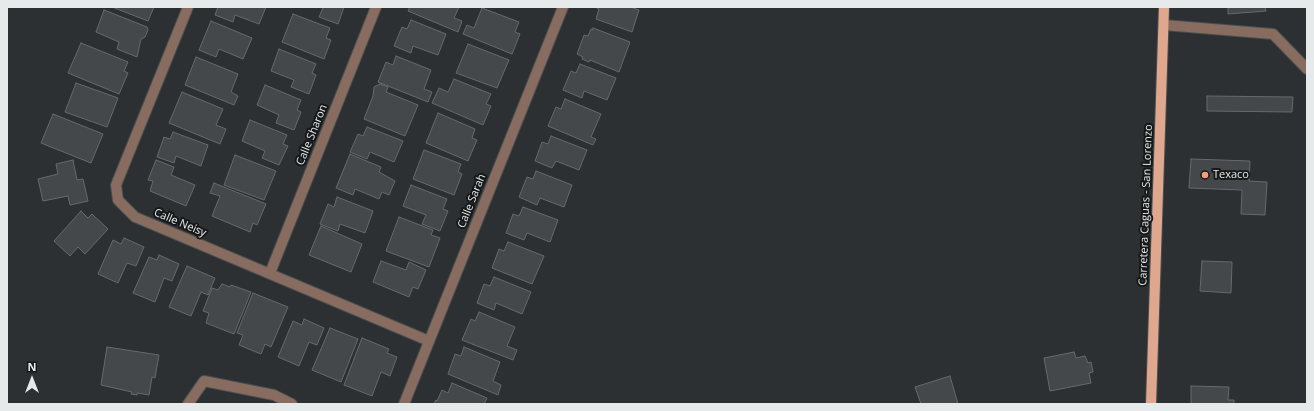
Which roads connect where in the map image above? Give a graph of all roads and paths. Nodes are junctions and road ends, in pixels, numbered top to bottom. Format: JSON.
{"nodes":[{"id":1,"x":188,"y":7,"type":"edge"},
{"id":2,"x":376,"y":7,"type":"edge"},
{"id":3,"x":1164,"y":7,"type":"edge"},
{"id":4,"x":560,"y":8,"type":"edge"},
{"id":5,"x":1164,"y":25,"type":"junction"},
{"id":6,"x":1307,"y":69,"type":"edge"},
{"id":7,"x":270,"y":273,"type":"junction"},
{"id":8,"x":429,"y":342,"type":"junction"},
{"id":9,"x":188,"y":404,"type":"edge"},
{"id":10,"x":292,"y":404,"type":"edge"},
{"id":11,"x":404,"y":404,"type":"edge"},
{"id":12,"x":1151,"y":404,"type":"edge"}],
"edges":[{"from":1,"to":7,"type":"street","name":"Calle Neisy"},
{"from":2,"to":7,"type":"street","name":"Calle Sharon"},
{"from":3,"to":5,"type":"main road","name":"Carretera Caguas - San Lorenzo"},
{"from":4,"to":8,"type":"street","name":"Calle Sarah"},
{"from":5,"to":6,"type":"street"},
{"from":5,"to":12,"type":"main road","name":"Carretera Caguas - San Lorenzo"},
{"from":7,"to":8,"type":"street","name":"Calle Neisy"},
{"from":8,"to":11,"type":"street","name":"Calle Sarah"},
{"from":9,"to":10,"type":"street"}]}
